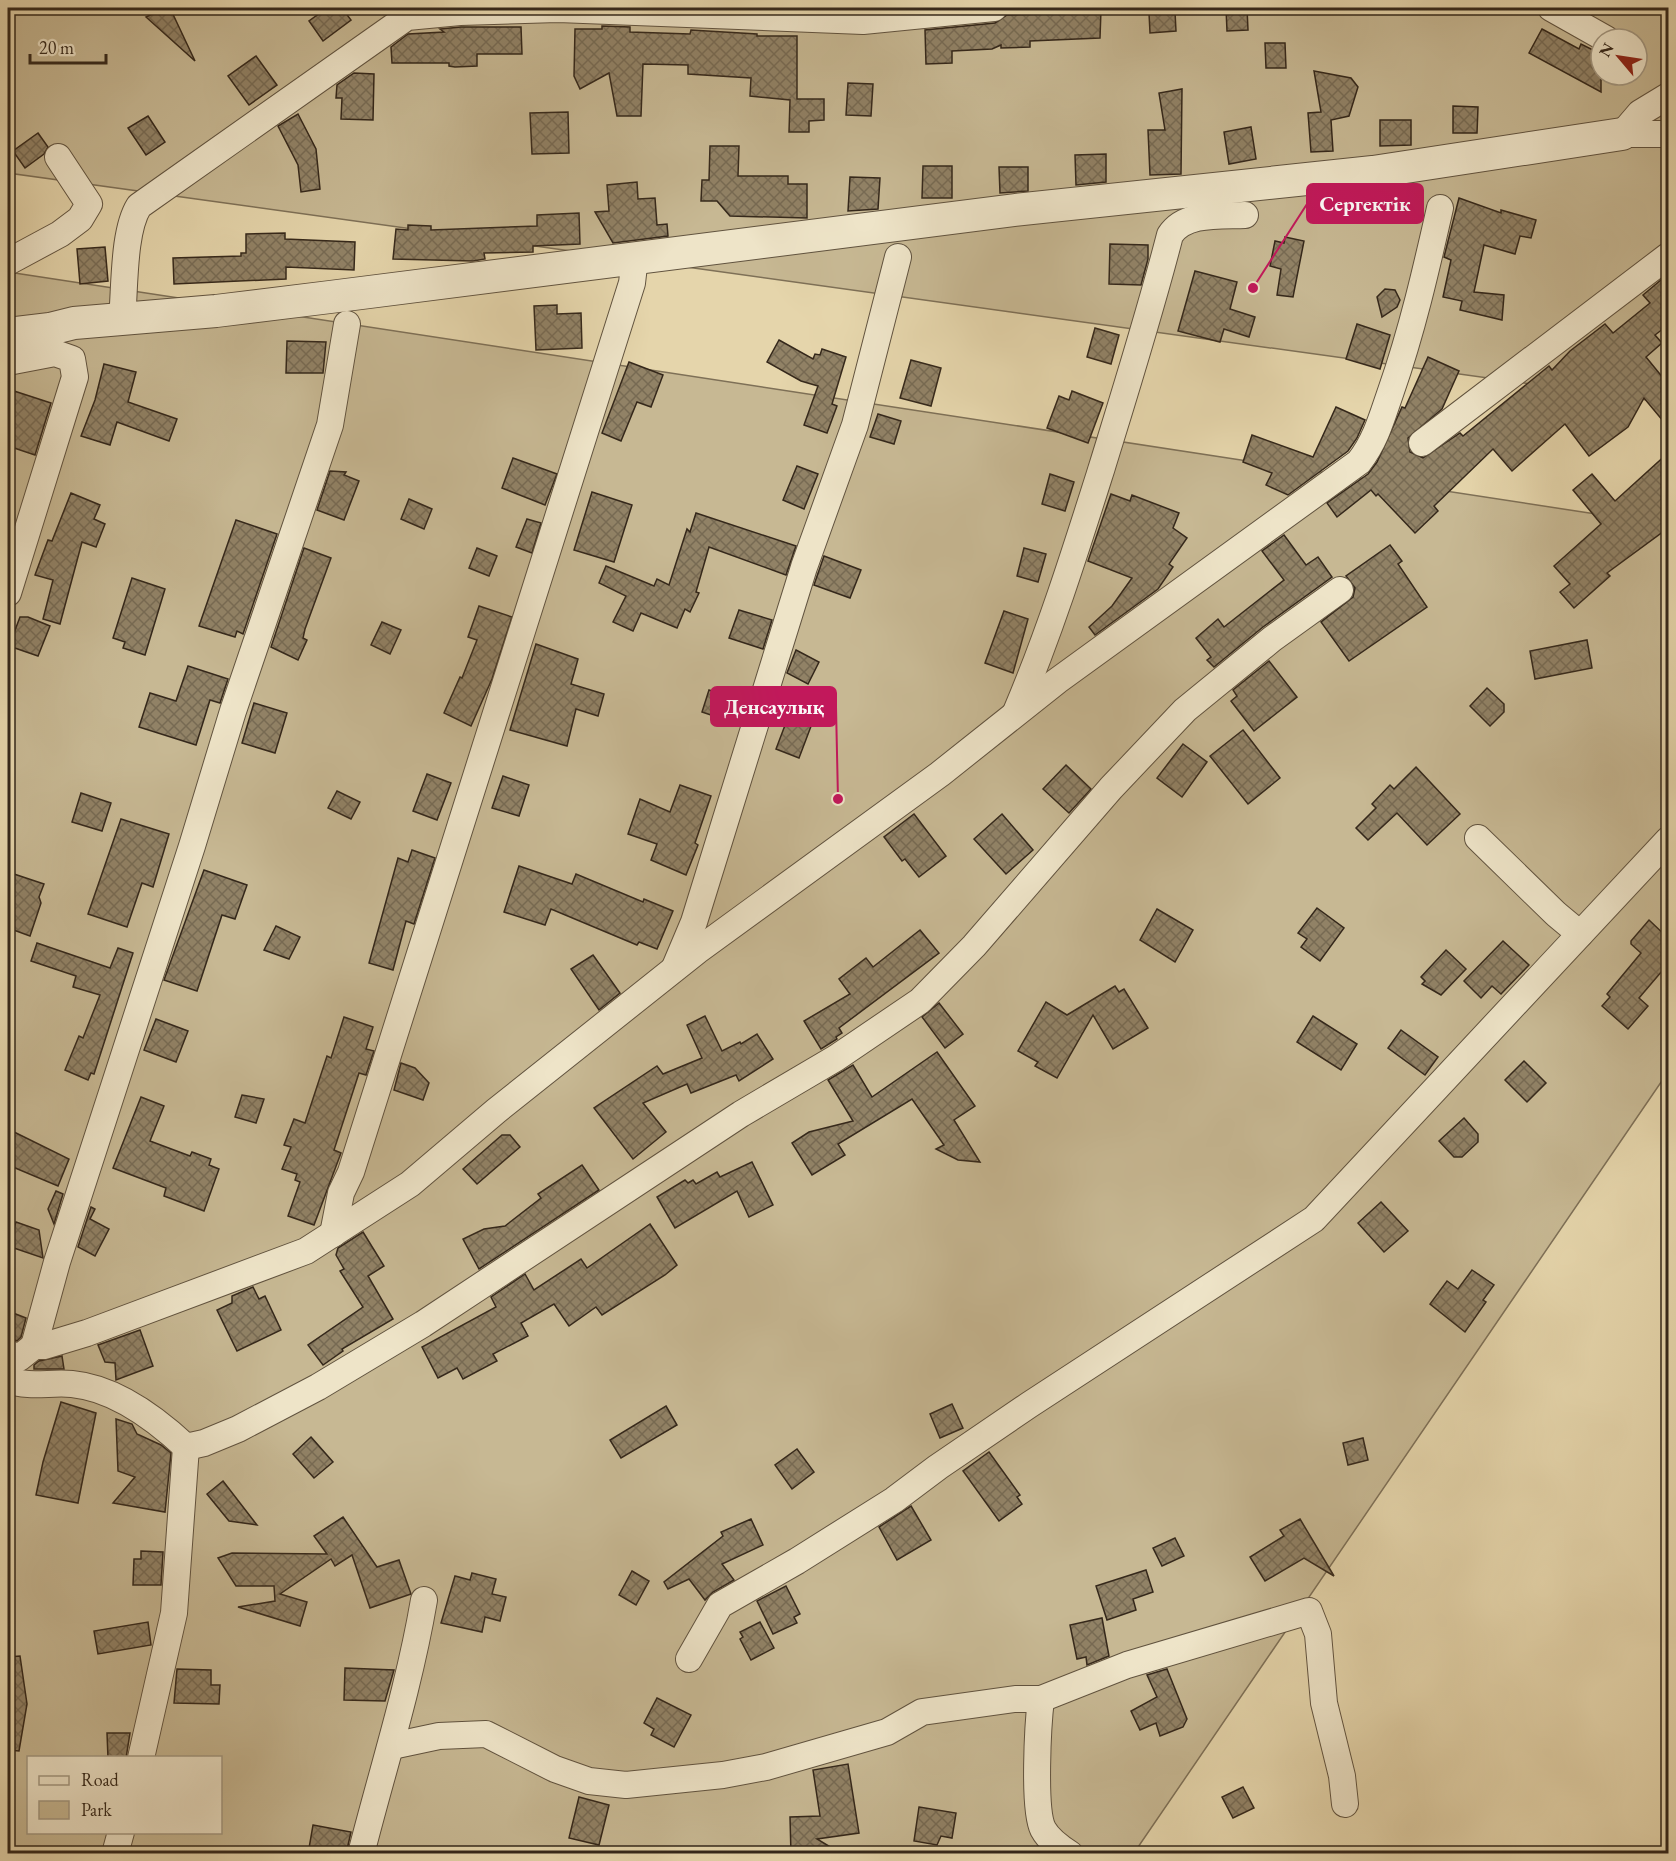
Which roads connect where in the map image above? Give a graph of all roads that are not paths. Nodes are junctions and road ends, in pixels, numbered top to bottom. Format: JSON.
{"nodes":[{"id":1,"x":994,"y":8,"type":"edge"},
{"id":2,"x":1551,"y":8,"type":"edge"},
{"id":3,"x":439,"y":12,"type":"edge"},
{"id":4,"x":920,"y":12,"type":"edge"},
{"id":5,"x":1589,"y":29,"type":"edge"},
{"id":6,"x":1668,"y":96,"type":"edge"},
{"id":7,"x":1622,"y":134,"type":"junction"},
{"id":8,"x":1668,"y":134,"type":"edge"},
{"id":9,"x":58,"y":157,"type":"dead end"},
{"id":10,"x":1440,"y":208,"type":"dead end"},
{"id":11,"x":1245,"y":215,"type":"dead end"},
{"id":12,"x":1668,"y":256,"type":"edge"},
{"id":13,"x":635,"y":257,"type":"junction"},
{"id":14,"x":898,"y":257,"type":"dead end"},
{"id":15,"x":8,"y":262,"type":"edge"},
{"id":16,"x":122,"y":320,"type":"junction"},
{"id":17,"x":347,"y":324,"type":"dead end"},
{"id":18,"x":8,"y":334,"type":"edge"},
{"id":19,"x":8,"y":362,"type":"edge"},
{"id":20,"x":1422,"y":443,"type":"dead end"},
{"id":21,"x":1340,"y":590,"type":"dead end"},
{"id":22,"x":8,"y":593,"type":"edge"},
{"id":23,"x":1014,"y":718,"type":"junction"},
{"id":24,"x":1478,"y":838,"type":"dead end"},
{"id":25,"x":1668,"y":840,"type":"edge"},
{"id":26,"x":1580,"y":934,"type":"junction"},
{"id":27,"x":674,"y":970,"type":"junction"},
{"id":28,"x":333,"y":1234,"type":"junction"},
{"id":29,"x":15,"y":1363,"type":"edge"},
{"id":30,"x":186,"y":1447,"type":"junction"},
{"id":31,"x":424,"y":1600,"type":"dead end"},
{"id":32,"x":688,"y":1659,"type":"dead end"},
{"id":33,"x":1041,"y":1699,"type":"junction"},
{"id":34,"x":392,"y":1746,"type":"junction"},
{"id":35,"x":141,"y":1756,"type":"edge"},
{"id":36,"x":1345,"y":1804,"type":"dead end"},
{"id":37,"x":121,"y":1834,"type":"edge"},
{"id":38,"x":115,"y":1854,"type":"edge"},
{"id":39,"x":361,"y":1854,"type":"edge"},
{"id":40,"x":1070,"y":1854,"type":"edge"}],
"edges":[{"from":1,"to":4,"type":"street"},
{"from":2,"to":5,"type":"street"},
{"from":3,"to":4,"type":"street"},
{"from":3,"to":16,"type":"street"},
{"from":6,"to":7,"type":"street"},
{"from":7,"to":8,"type":"street"},
{"from":7,"to":13,"type":"street"},
{"from":9,"to":15,"type":"street"},
{"from":10,"to":23,"type":"street"},
{"from":11,"to":23,"type":"street"},
{"from":12,"to":20,"type":"street"},
{"from":13,"to":16,"type":"street"},
{"from":13,"to":28,"type":"street"},
{"from":14,"to":27,"type":"street"},
{"from":16,"to":18,"type":"street"},
{"from":17,"to":29,"type":"street"},
{"from":19,"to":22,"type":"street"},
{"from":21,"to":30,"type":"street"},
{"from":23,"to":27,"type":"street"},
{"from":24,"to":26,"type":"street"},
{"from":25,"to":26,"type":"street"},
{"from":26,"to":32,"type":"street"},
{"from":27,"to":28,"type":"street"},
{"from":28,"to":29,"type":"street"},
{"from":29,"to":30,"type":"street"},
{"from":30,"to":35,"type":"street"},
{"from":31,"to":34,"type":"street"},
{"from":33,"to":34,"type":"street"},
{"from":33,"to":36,"type":"street"},
{"from":33,"to":40,"type":"street"},
{"from":34,"to":39,"type":"street"},
{"from":37,"to":38,"type":"street"}]}
